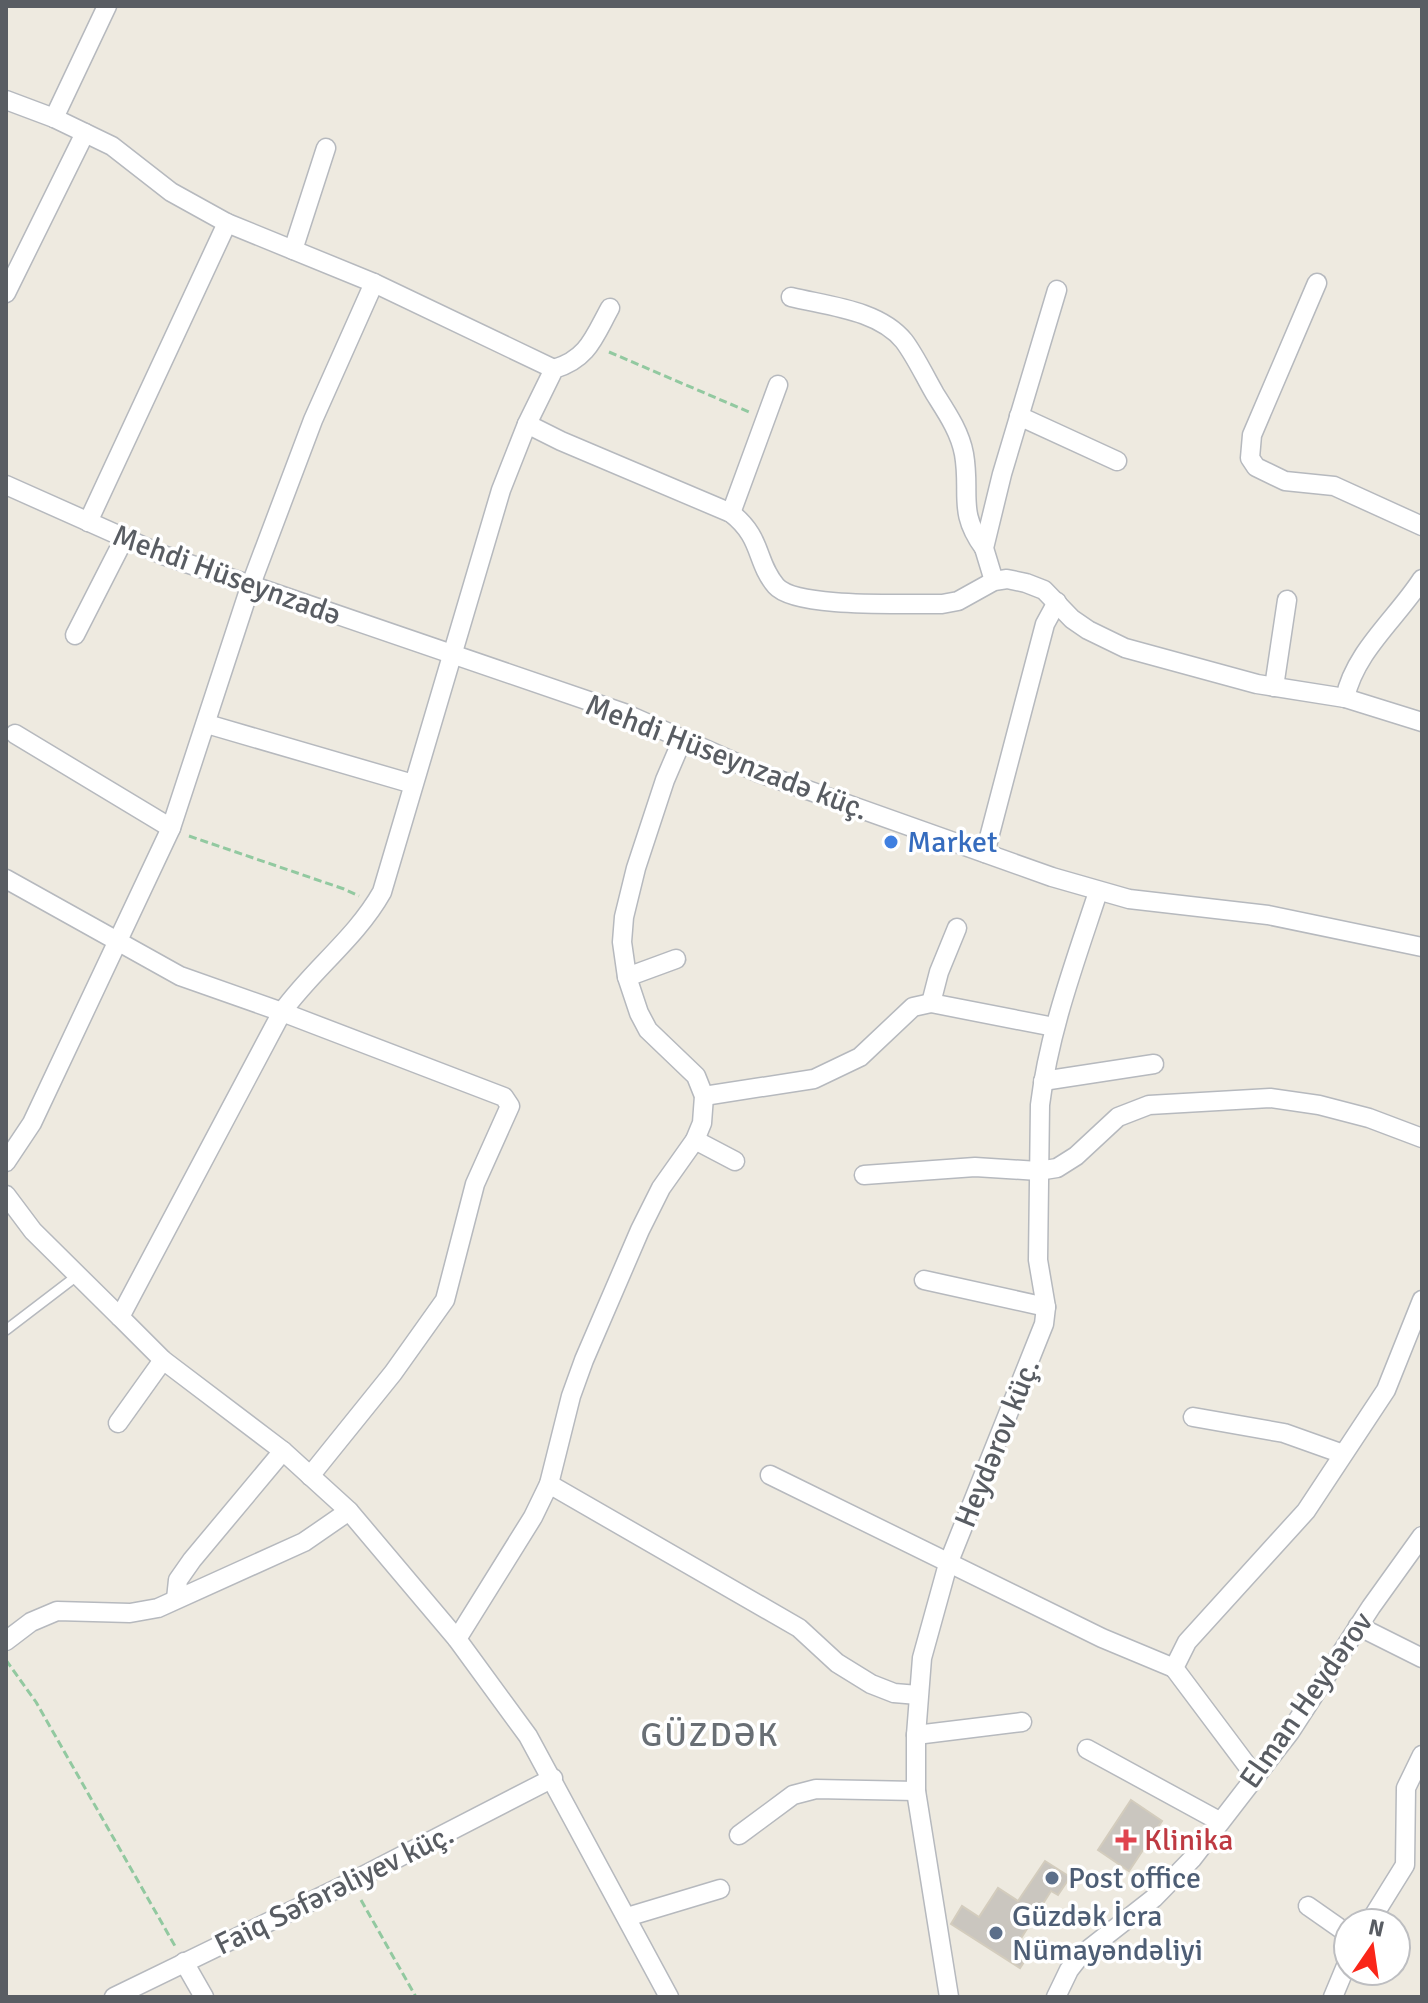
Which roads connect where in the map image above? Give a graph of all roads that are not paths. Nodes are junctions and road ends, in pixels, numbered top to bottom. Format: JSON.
{"nodes":[{"id":1,"x":107,"y":6,"type":"edge"},
{"id":2,"x":6,"y":100,"type":"edge"},
{"id":3,"x":54,"y":118,"type":"junction"},
{"id":4,"x":85,"y":133,"type":"junction"},
{"id":5,"x":326,"y":148,"type":"dead end"},
{"id":6,"x":227,"y":223,"type":"junction"},
{"id":7,"x":293,"y":250,"type":"junction"},
{"id":8,"x":374,"y":283,"type":"junction"},
{"id":9,"x":1317,"y":283,"type":"dead end"},
{"id":10,"x":1057,"y":290,"type":"dead end"},
{"id":11,"x":6,"y":293,"type":"edge"},
{"id":12,"x":791,"y":297,"type":"dead end"},
{"id":13,"x":610,"y":308,"type":"dead end"},
{"id":14,"x":554,"y":369,"type":"junction"},
{"id":15,"x":778,"y":385,"type":"dead end"},
{"id":16,"x":1019,"y":416,"type":"junction"},
{"id":17,"x":527,"y":424,"type":"junction"},
{"id":18,"x":1117,"y":461,"type":"dead end"},
{"id":19,"x":6,"y":485,"type":"edge"},
{"id":20,"x":731,"y":513,"type":"junction"},
{"id":21,"x":88,"y":522,"type":"junction"},
{"id":22,"x":1422,"y":526,"type":"edge"},
{"id":23,"x":124,"y":539,"type":"junction"},
{"id":24,"x":984,"y":548,"type":"junction"},
{"id":25,"x":1422,"y":579,"type":"edge"},
{"id":26,"x":994,"y":581,"type":"junction"},
{"id":27,"x":250,"y":587,"type":"junction"},
{"id":28,"x":1287,"y":600,"type":"dead end"},
{"id":29,"x":1057,"y":602,"type":"junction"},
{"id":30,"x":1414,"y":607,"type":"edge"},
{"id":31,"x":75,"y":635,"type":"dead end"},
{"id":32,"x":452,"y":656,"type":"junction"},
{"id":33,"x":1274,"y":687,"type":"junction"},
{"id":34,"x":1345,"y":698,"type":"junction"},
{"id":35,"x":1422,"y":722,"type":"edge"},
{"id":36,"x":207,"y":724,"type":"junction"},
{"id":37,"x":15,"y":734,"type":"dead end"},
{"id":38,"x":683,"y":738,"type":"junction"},
{"id":39,"x":413,"y":784,"type":"junction"},
{"id":40,"x":171,"y":828,"type":"junction"},
{"id":41,"x":985,"y":853,"type":"junction"},
{"id":42,"x":6,"y":879,"type":"edge"},
{"id":43,"x":1098,"y":892,"type":"junction"},
{"id":44,"x":957,"y":928,"type":"dead end"},
{"id":45,"x":118,"y":943,"type":"junction"},
{"id":46,"x":1422,"y":947,"type":"edge"},
{"id":47,"x":676,"y":959,"type":"dead end"},
{"id":48,"x":627,"y":977,"type":"junction"},
{"id":49,"x":931,"y":1003,"type":"junction"},
{"id":50,"x":282,"y":1012,"type":"junction"},
{"id":51,"x":1054,"y":1027,"type":"junction"},
{"id":52,"x":1154,"y":1064,"type":"dead end"},
{"id":53,"x":1043,"y":1081,"type":"junction"},
{"id":54,"x":704,"y":1096,"type":"junction"},
{"id":55,"x":1422,"y":1138,"type":"edge"},
{"id":56,"x":695,"y":1140,"type":"junction"},
{"id":57,"x":735,"y":1161,"type":"dead end"},
{"id":58,"x":6,"y":1162,"type":"edge"},
{"id":59,"x":1038,"y":1171,"type":"junction"},
{"id":60,"x":864,"y":1175,"type":"dead end"},
{"id":61,"x":6,"y":1195,"type":"edge"},
{"id":62,"x":78,"y":1275,"type":"junction"},
{"id":63,"x":924,"y":1280,"type":"dead end"},
{"id":64,"x":1422,"y":1300,"type":"edge"},
{"id":65,"x":1046,"y":1307,"type":"junction"},
{"id":66,"x":120,"y":1317,"type":"junction"},
{"id":67,"x":6,"y":1330,"type":"edge"},
{"id":68,"x":163,"y":1360,"type":"junction"},
{"id":69,"x":1193,"y":1417,"type":"dead end"},
{"id":70,"x":118,"y":1423,"type":"dead end"},
{"id":71,"x":283,"y":1451,"type":"junction"},
{"id":72,"x":1343,"y":1454,"type":"junction"},
{"id":73,"x":770,"y":1475,"type":"dead end"},
{"id":74,"x":310,"y":1476,"type":"junction"},
{"id":75,"x":549,"y":1484,"type":"junction"},
{"id":76,"x":349,"y":1511,"type":"junction"},
{"id":77,"x":1422,"y":1536,"type":"edge"},
{"id":78,"x":948,"y":1564,"type":"junction"},
{"id":79,"x":176,"y":1599,"type":"junction"},
{"id":80,"x":1358,"y":1626,"type":"junction"},
{"id":81,"x":457,"y":1639,"type":"junction"},
{"id":82,"x":6,"y":1641,"type":"edge"},
{"id":83,"x":1422,"y":1658,"type":"edge"},
{"id":84,"x":1174,"y":1668,"type":"junction"},
{"id":85,"x":918,"y":1695,"type":"junction"},
{"id":86,"x":1022,"y":1722,"type":"dead end"},
{"id":87,"x":916,"y":1735,"type":"junction"},
{"id":88,"x":1087,"y":1749,"type":"dead end"},
{"id":89,"x":1422,"y":1755,"type":"edge"},
{"id":90,"x":1255,"y":1776,"type":"junction"},
{"id":91,"x":553,"y":1778,"type":"junction"},
{"id":92,"x":916,"y":1791,"type":"junction"},
{"id":93,"x":1219,"y":1821,"type":"junction"},
{"id":94,"x":739,"y":1835,"type":"dead end"},
{"id":95,"x":720,"y":1889,"type":"dead end"},
{"id":96,"x":1308,"y":1906,"type":"dead end"},
{"id":97,"x":1379,"y":1907,"type":"edge"},
{"id":98,"x":627,"y":1917,"type":"junction"},
{"id":99,"x":1332,"y":1923,"type":"edge"},
{"id":100,"x":184,"y":1962,"type":"junction"},
{"id":101,"x":114,"y":1997,"type":"edge"},
{"id":102,"x":204,"y":1997,"type":"edge"},
{"id":103,"x":669,"y":1997,"type":"edge"},
{"id":104,"x":949,"y":1997,"type":"edge"},
{"id":105,"x":1056,"y":1997,"type":"edge"}],
"edges":[{"from":1,"to":3,"type":"street"},
{"from":2,"to":3,"type":"street"},
{"from":3,"to":4,"type":"street"},
{"from":4,"to":6,"type":"street"},
{"from":4,"to":11,"type":"street"},
{"from":5,"to":7,"type":"street"},
{"from":6,"to":7,"type":"street"},
{"from":6,"to":21,"type":"street"},
{"from":7,"to":8,"type":"street"},
{"from":8,"to":14,"type":"street"},
{"from":8,"to":27,"type":"street"},
{"from":9,"to":22,"type":"street"},
{"from":10,"to":16,"type":"street"},
{"from":12,"to":24,"type":"street"},
{"from":13,"to":14,"type":"street"},
{"from":14,"to":17,"type":"street"},
{"from":15,"to":20,"type":"street"},
{"from":16,"to":18,"type":"street"},
{"from":16,"to":24,"type":"street"},
{"from":17,"to":20,"type":"street"},
{"from":17,"to":32,"type":"street"},
{"from":19,"to":21,"type":"street","name":"Mehdi Hüseynzadə"},
{"from":20,"to":26,"type":"street"},
{"from":21,"to":23,"type":"street","name":"Mehdi Hüseynzadə"},
{"from":23,"to":27,"type":"street","name":"Mehdi Hüseynzadə"},
{"from":23,"to":31,"type":"street"},
{"from":24,"to":26,"type":"street"},
{"from":25,"to":30,"type":"street"},
{"from":26,"to":29,"type":"street"},
{"from":27,"to":32,"type":"street","name":"Mehdi Hüseynzadə"},
{"from":27,"to":36,"type":"street"},
{"from":28,"to":33,"type":"street"},
{"from":29,"to":33,"type":"street"},
{"from":29,"to":41,"type":"street"},
{"from":30,"to":34,"type":"street"},
{"from":32,"to":38,"type":"street","name":"Mehdi Hüseynzadə küç."},
{"from":32,"to":39,"type":"street"},
{"from":33,"to":34,"type":"street"},
{"from":34,"to":35,"type":"street"},
{"from":36,"to":39,"type":"street"},
{"from":36,"to":40,"type":"street"},
{"from":37,"to":40,"type":"street"},
{"from":38,"to":41,"type":"street","name":"Mehdi Hüseynzadə küç."},
{"from":38,"to":48,"type":"street"},
{"from":39,"to":50,"type":"street"},
{"from":40,"to":45,"type":"street"},
{"from":41,"to":43,"type":"street","name":"Mehdi Hüseynzadə küç."},
{"from":42,"to":45,"type":"street"},
{"from":43,"to":46,"type":"street","name":"Mehdi Hüseynzadə küç."},
{"from":43,"to":51,"type":"street","name":"Heydərov küç."},
{"from":44,"to":49,"type":"street"},
{"from":45,"to":50,"type":"street"},
{"from":45,"to":58,"type":"street"},
{"from":47,"to":48,"type":"street"},
{"from":48,"to":54,"type":"street"},
{"from":49,"to":51,"type":"street"},
{"from":49,"to":54,"type":"street"},
{"from":50,"to":66,"type":"street"},
{"from":50,"to":74,"type":"street"},
{"from":51,"to":53,"type":"street","name":"Heydərov küç."},
{"from":52,"to":53,"type":"street"},
{"from":53,"to":59,"type":"street","name":"Heydərov küç."},
{"from":54,"to":56,"type":"street"},
{"from":55,"to":59,"type":"street"},
{"from":56,"to":57,"type":"street"},
{"from":56,"to":75,"type":"street"},
{"from":59,"to":60,"type":"street"},
{"from":59,"to":65,"type":"street","name":"Heydərov küç."},
{"from":61,"to":62,"type":"street"},
{"from":62,"to":66,"type":"street"},
{"from":62,"to":67,"type":"lane"},
{"from":63,"to":65,"type":"street"},
{"from":64,"to":72,"type":"street"},
{"from":65,"to":78,"type":"street","name":"Heydərov küç."},
{"from":66,"to":68,"type":"street"},
{"from":68,"to":70,"type":"street"},
{"from":68,"to":71,"type":"street"},
{"from":69,"to":72,"type":"street"},
{"from":71,"to":74,"type":"street"},
{"from":71,"to":79,"type":"street"},
{"from":72,"to":84,"type":"street"},
{"from":73,"to":78,"type":"street"},
{"from":74,"to":76,"type":"street"},
{"from":75,"to":81,"type":"street"},
{"from":75,"to":85,"type":"street"},
{"from":76,"to":79,"type":"street"},
{"from":76,"to":81,"type":"street"},
{"from":77,"to":80,"type":"street","name":"Elman Heydərov"},
{"from":78,"to":84,"type":"street"},
{"from":78,"to":85,"type":"street","name":"Heydərov küç."},
{"from":79,"to":82,"type":"street"},
{"from":80,"to":83,"type":"street"},
{"from":80,"to":90,"type":"street","name":"Elman Heydərov"},
{"from":81,"to":91,"type":"street"},
{"from":84,"to":90,"type":"street"},
{"from":85,"to":87,"type":"street","name":"Heydərov küç."},
{"from":86,"to":87,"type":"street"},
{"from":87,"to":92,"type":"street","name":"Heydərov küç."},
{"from":88,"to":93,"type":"street"},
{"from":89,"to":97,"type":"street"},
{"from":90,"to":93,"type":"street","name":"Elman Heydərov"},
{"from":91,"to":98,"type":"street"},
{"from":91,"to":100,"type":"street","name":"Faiq Səfərəliyev küç."},
{"from":92,"to":94,"type":"street"},
{"from":92,"to":104,"type":"street","name":"Heydərov küç."},
{"from":93,"to":105,"type":"street","name":"Elman Heydərov"},
{"from":95,"to":98,"type":"street"},
{"from":96,"to":99,"type":"street"},
{"from":98,"to":103,"type":"street"},
{"from":100,"to":101,"type":"street","name":"Faiq Səfərəliyev küç."},
{"from":100,"to":102,"type":"street"}]}
